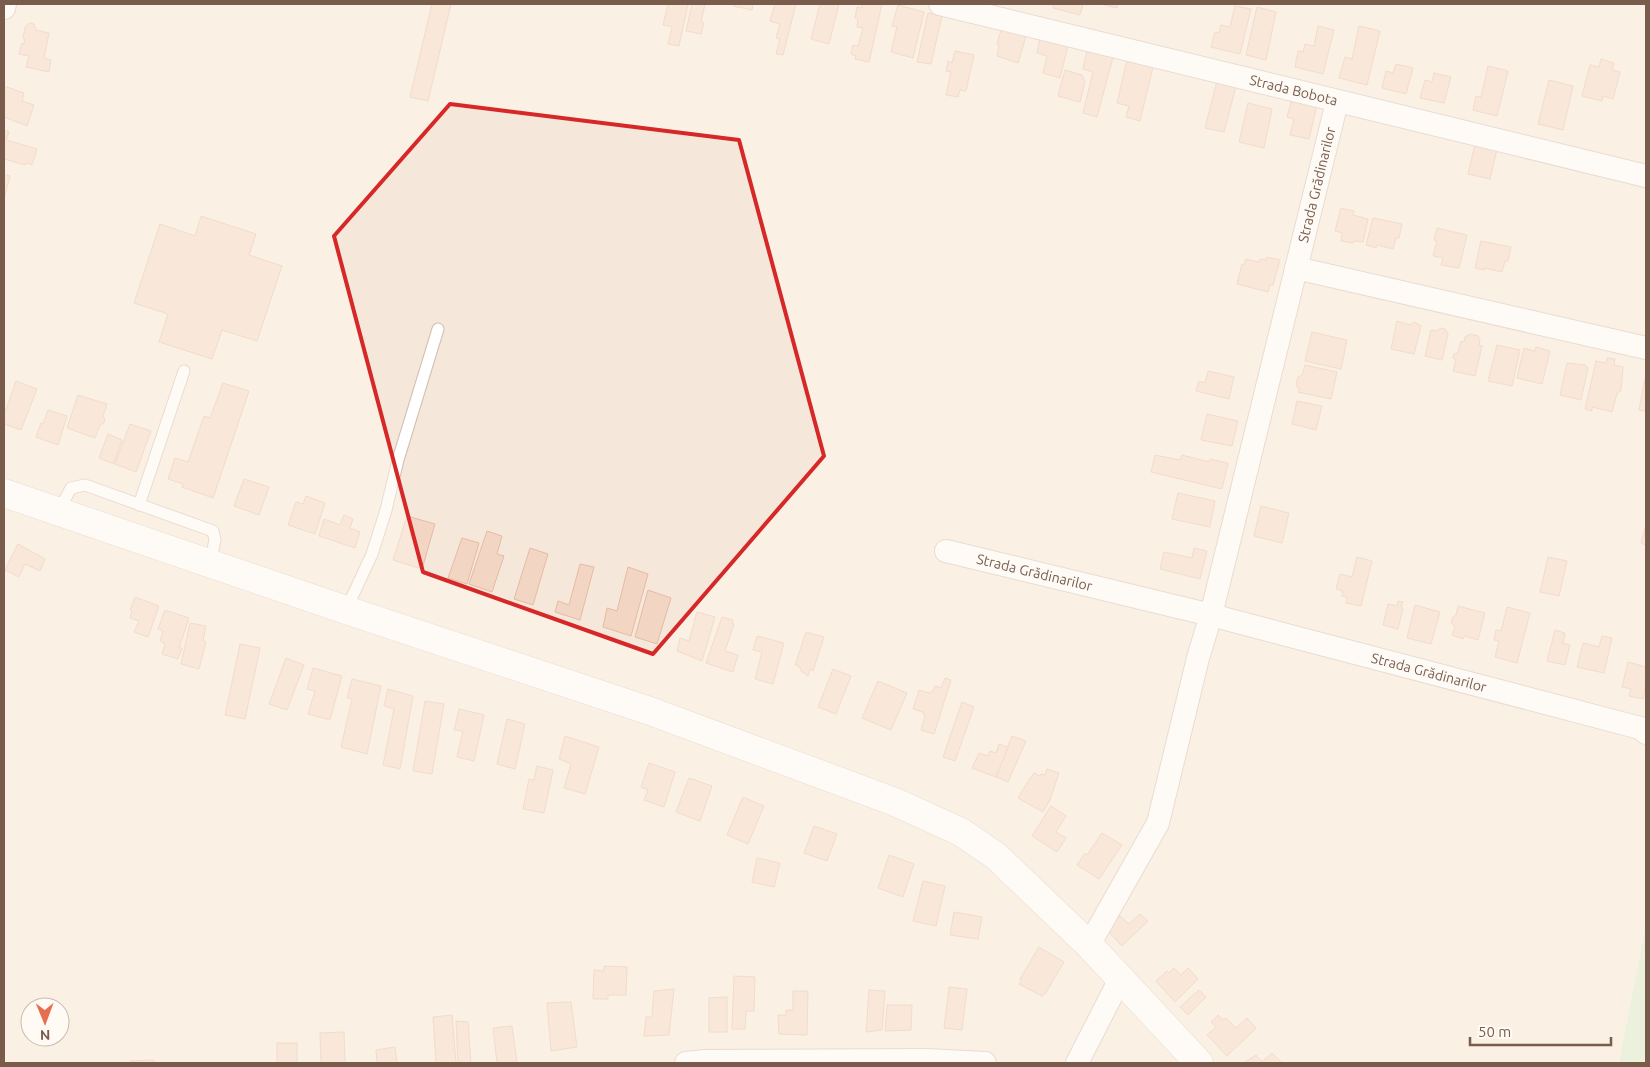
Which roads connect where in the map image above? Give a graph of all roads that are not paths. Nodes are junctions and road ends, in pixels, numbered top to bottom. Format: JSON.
{"nodes":[{"id":1,"x":5,"y":4,"type":"edge"},
{"id":2,"x":940,"y":4,"type":"edge"},
{"id":3,"x":4,"y":8,"type":"edge"},
{"id":4,"x":1337,"y":102,"type":"junction"},
{"id":5,"x":1646,"y":176,"type":"edge"},
{"id":6,"x":1296,"y":268,"type":"junction"},
{"id":7,"x":438,"y":329,"type":"dead end"},
{"id":8,"x":1646,"y":348,"type":"edge"},
{"id":9,"x":184,"y":371,"type":"dead end"},
{"id":10,"x":7,"y":502,"type":"edge"},
{"id":11,"x":139,"y":505,"type":"junction"},
{"id":12,"x":58,"y":512,"type":"junction"},
{"id":13,"x":946,"y":550,"type":"dead end"},
{"id":14,"x":210,"y":563,"type":"junction"},
{"id":15,"x":346,"y":610,"type":"junction"},
{"id":16,"x":1211,"y":615,"type":"junction"},
{"id":17,"x":1646,"y":732,"type":"edge"},
{"id":18,"x":1089,"y":945,"type":"junction"},
{"id":19,"x":1120,"y":979,"type":"junction"},
{"id":20,"x":686,"y":1063,"type":"edge"},
{"id":21,"x":984,"y":1063,"type":"edge"},
{"id":22,"x":1077,"y":1063,"type":"edge"},
{"id":23,"x":1199,"y":1063,"type":"edge"}],
"edges":[{"from":1,"to":3,"type":"street"},
{"from":2,"to":4,"type":"street","name":"Strada Bobota"},
{"from":4,"to":5,"type":"street","name":"Strada Bobota"},
{"from":4,"to":6,"type":"street","name":"Strada Grădinarilor"},
{"from":6,"to":8,"type":"street"},
{"from":6,"to":16,"type":"street","name":"Strada Grădinarilor"},
{"from":7,"to":15,"type":"lane"},
{"from":9,"to":11,"type":"lane"},
{"from":10,"to":12,"type":"main road"},
{"from":11,"to":12,"type":"lane"},
{"from":11,"to":14,"type":"lane"},
{"from":12,"to":14,"type":"main road"},
{"from":13,"to":16,"type":"street","name":"Strada Grădinarilor"},
{"from":14,"to":15,"type":"main road"},
{"from":15,"to":18,"type":"main road"},
{"from":16,"to":17,"type":"street","name":"Strada Grădinarilor"},
{"from":16,"to":18,"type":"street","name":"Strada Grădinarilor"},
{"from":18,"to":19,"type":"main road"},
{"from":19,"to":22,"type":"street"},
{"from":19,"to":23,"type":"main road"},
{"from":20,"to":21,"type":"street"}]}
